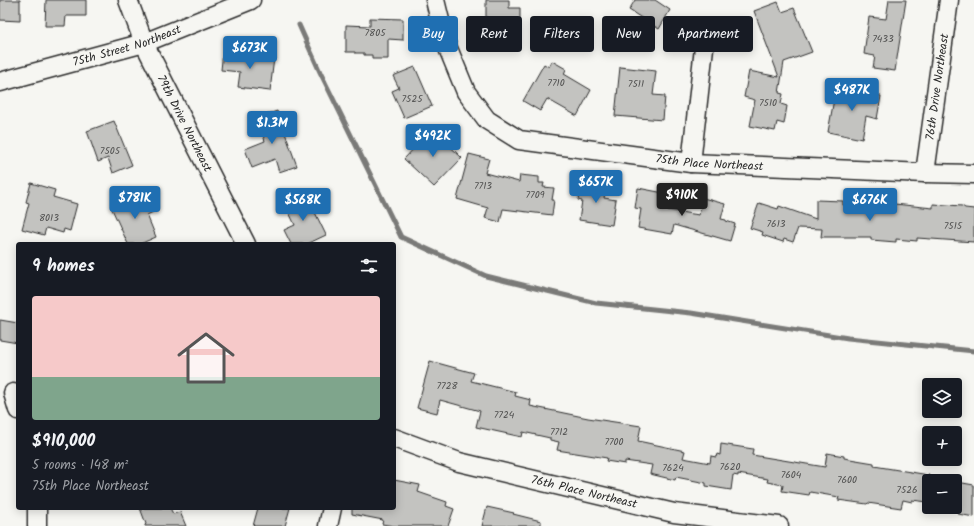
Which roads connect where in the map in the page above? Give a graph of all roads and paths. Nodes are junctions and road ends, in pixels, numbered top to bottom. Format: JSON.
{"nodes":[{"id":1,"x":128,"y":0,"type":"edge"},
{"id":2,"x":251,"y":0,"type":"edge"},
{"id":3,"x":435,"y":0,"type":"edge"},
{"id":4,"x":949,"y":0,"type":"edge"},
{"id":5,"x":144,"y":43,"type":"junction"},
{"id":6,"x":704,"y":52,"type":"edge"},
{"id":7,"x":0,"y":82,"type":"edge"},
{"id":8,"x":691,"y":163,"type":"junction"},
{"id":9,"x":925,"y":173,"type":"junction"},
{"id":10,"x":974,"y":174,"type":"edge"},
{"id":11,"x":245,"y":242,"type":"edge"},
{"id":12,"x":396,"y":439,"type":"edge"},
{"id":13,"x":37,"y":510,"type":"edge"},
{"id":14,"x":332,"y":510,"type":"edge"},
{"id":15,"x":37,"y":526,"type":"edge"},
{"id":16,"x":328,"y":526,"type":"edge"},
{"id":17,"x":779,"y":526,"type":"edge"}],
"edges":[{"from":1,"to":5,"type":"street","name":"79th Drive Northeast"},
{"from":2,"to":5,"type":"street","name":"75th Street Northeast"},
{"from":3,"to":8,"type":"street","name":"75th Place Northeast"},
{"from":4,"to":9,"type":"street","name":"76th Drive Northeast"},
{"from":5,"to":7,"type":"street","name":"75th Street Northeast"},
{"from":5,"to":11,"type":"street","name":"79th Drive Northeast"},
{"from":6,"to":8,"type":"street"},
{"from":8,"to":9,"type":"street","name":"75th Place Northeast"},
{"from":9,"to":10,"type":"street","name":"75th Place Northeast"},
{"from":12,"to":17,"type":"street","name":"76th Place Northeast"},
{"from":13,"to":15,"type":"street"},
{"from":14,"to":16,"type":"street"}]}
